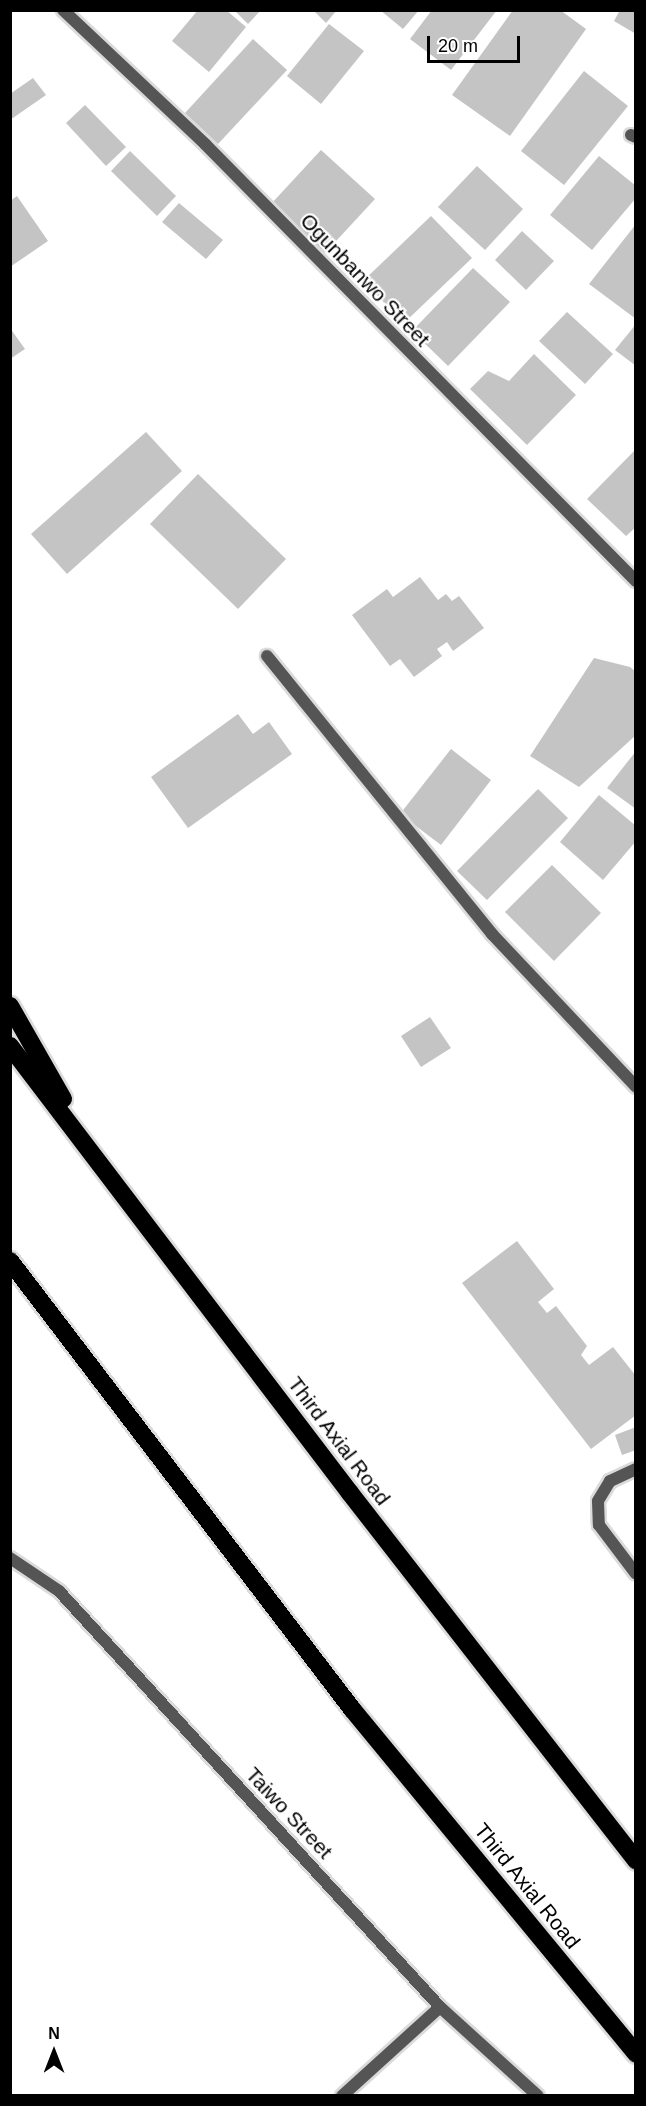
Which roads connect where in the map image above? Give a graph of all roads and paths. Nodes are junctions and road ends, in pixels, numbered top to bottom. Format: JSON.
{"nodes":[{"id":1,"x":63,"y":10,"type":"edge"},
{"id":2,"x":636,"y":581,"type":"edge"},
{"id":3,"x":267,"y":656,"type":"dead end"},
{"id":4,"x":10,"y":1006,"type":"edge"},
{"id":5,"x":10,"y":1046,"type":"edge"},
{"id":6,"x":636,"y":1087,"type":"edge"},
{"id":7,"x":92,"y":1150,"type":"junction"},
{"id":8,"x":10,"y":1261,"type":"edge"},
{"id":9,"x":10,"y":1278,"type":"edge"},
{"id":10,"x":72,"y":1340,"type":"junction"},
{"id":11,"x":636,"y":1469,"type":"edge"},
{"id":12,"x":10,"y":1558,"type":"edge"},
{"id":13,"x":636,"y":1574,"type":"edge"},
{"id":14,"x":636,"y":1861,"type":"edge"},
{"id":15,"x":440,"y":2007,"type":"junction"},
{"id":16,"x":636,"y":2054,"type":"edge"},
{"id":17,"x":342,"y":2096,"type":"edge"},
{"id":18,"x":538,"y":2096,"type":"edge"}],
"edges":[{"from":1,"to":2,"type":"street","name":"Ogunbanwo Street"},
{"from":3,"to":6,"type":"street"},
{"from":4,"to":7,"type":"highway"},
{"from":5,"to":7,"type":"highway","name":"Third Axial Road"},
{"from":7,"to":14,"type":"highway","name":"Third Axial Road"},
{"from":8,"to":10,"type":"highway","name":"Third Axial Road"},
{"from":9,"to":10,"type":"highway"},
{"from":10,"to":16,"type":"highway","name":"Third Axial Road"},
{"from":11,"to":13,"type":"street"},
{"from":12,"to":15,"type":"street","name":"Taiwo Street"},
{"from":15,"to":17,"type":"street"},
{"from":15,"to":18,"type":"street","name":"Taiwo Street"}]}
